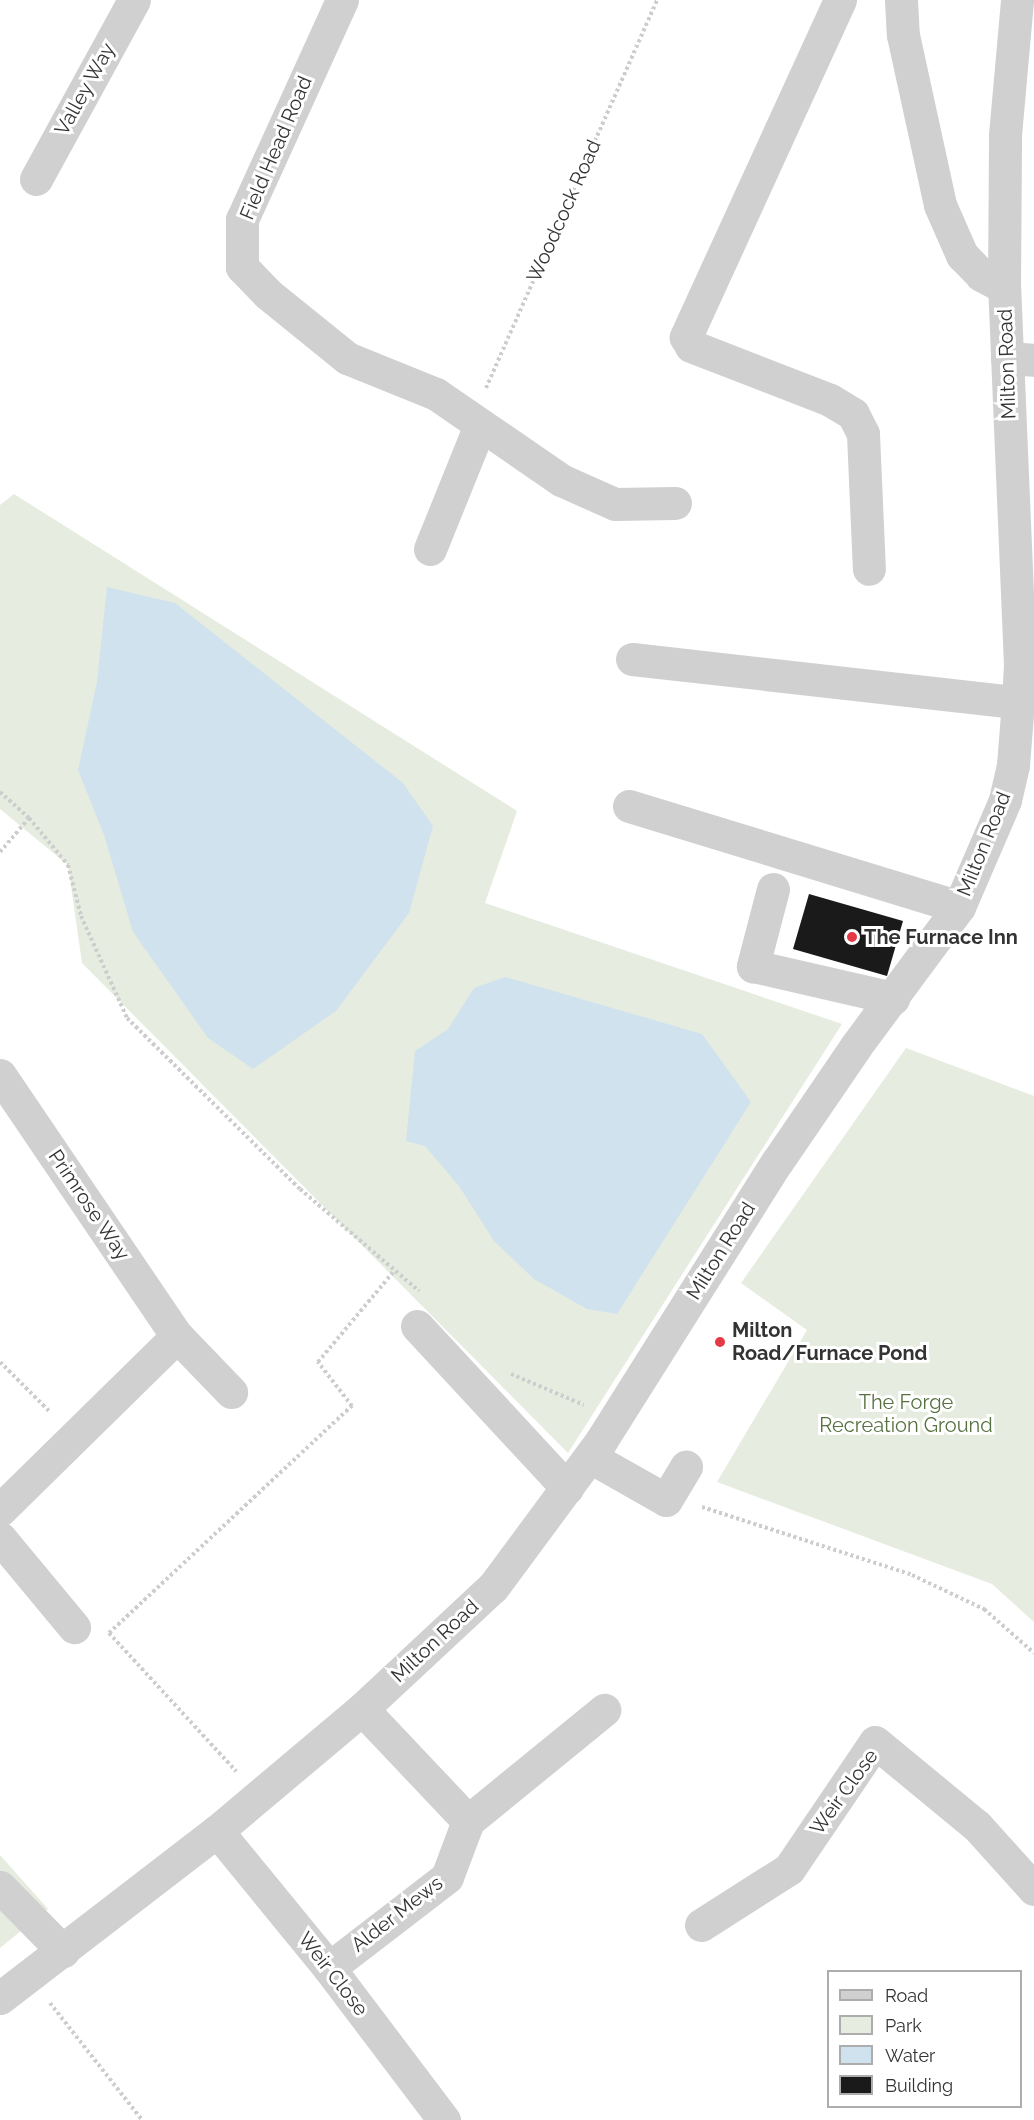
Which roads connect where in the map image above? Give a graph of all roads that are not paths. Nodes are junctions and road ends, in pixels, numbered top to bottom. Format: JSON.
{"nodes":[{"id":1,"x":134,"y":0,"type":"edge"},
{"id":2,"x":342,"y":0,"type":"edge"},
{"id":3,"x":840,"y":0,"type":"edge"},
{"id":4,"x":901,"y":0,"type":"edge"},
{"id":5,"x":1022,"y":3,"type":"edge"},
{"id":6,"x":36,"y":179,"type":"dead end"},
{"id":7,"x":1004,"y":287,"type":"junction"},
{"id":8,"x":1020,"y":359,"type":"edge"},
{"id":9,"x":480,"y":425,"type":"junction"},
{"id":10,"x":675,"y":503,"type":"dead end"},
{"id":11,"x":430,"y":549,"type":"dead end"},
{"id":12,"x":869,"y":569,"type":"dead end"},
{"id":13,"x":632,"y":659,"type":"dead end"},
{"id":14,"x":1018,"y":702,"type":"junction"},
{"id":15,"x":1024,"y":767,"type":"edge"},
{"id":16,"x":629,"y":806,"type":"dead end"},
{"id":17,"x":773,"y":889,"type":"dead end"},
{"id":18,"x":959,"y":907,"type":"junction"},
{"id":19,"x":893,"y":998,"type":"junction"},
{"id":20,"x":0,"y":1075,"type":"edge"},
{"id":21,"x":417,"y":1326,"type":"dead end"},
{"id":22,"x":177,"y":1336,"type":"junction"},
{"id":23,"x":231,"y":1392,"type":"dead end"},
{"id":24,"x":590,"y":1457,"type":"junction"},
{"id":25,"x":686,"y":1467,"type":"dead end"},
{"id":26,"x":567,"y":1488,"type":"junction"},
{"id":27,"x":0,"y":1510,"type":"edge"},
{"id":28,"x":0,"y":1538,"type":"edge"},
{"id":29,"x":74,"y":1627,"type":"road end"},
{"id":30,"x":362,"y":1709,"type":"junction"},
{"id":31,"x":604,"y":1710,"type":"dead end"},
{"id":32,"x":468,"y":1821,"type":"junction"},
{"id":33,"x":217,"y":1831,"type":"junction"},
{"id":34,"x":0,"y":1887,"type":"edge"},
{"id":35,"x":1034,"y":1889,"type":"edge"},
{"id":36,"x":701,"y":1925,"type":"dead end"},
{"id":37,"x":63,"y":1951,"type":"junction"},
{"id":38,"x":329,"y":1968,"type":"junction"},
{"id":39,"x":0,"y":1998,"type":"edge"},
{"id":40,"x":444,"y":2120,"type":"edge"}],
"edges":[{"from":1,"to":6,"type":"street","name":"Valley Way"},
{"from":2,"to":9,"type":"street","name":"Field Head Road"},
{"from":3,"to":12,"type":"street"},
{"from":4,"to":7,"type":"street","name":"Milton Road"},
{"from":5,"to":7,"type":"street","name":"Milton Road"},
{"from":7,"to":8,"type":"street","name":"Milton Road"},
{"from":8,"to":14,"type":"street","name":"Milton Road"},
{"from":9,"to":10,"type":"street","name":"Field Head Road"},
{"from":9,"to":11,"type":"street"},
{"from":13,"to":14,"type":"street"},
{"from":14,"to":15,"type":"street","name":"Milton Road"},
{"from":15,"to":18,"type":"street","name":"Milton Road"},
{"from":16,"to":18,"type":"street"},
{"from":17,"to":19,"type":"street"},
{"from":18,"to":19,"type":"street","name":"Milton Road"},
{"from":19,"to":24,"type":"street","name":"Milton Road"},
{"from":20,"to":22,"type":"street","name":"Primrose Way"},
{"from":21,"to":26,"type":"street"},
{"from":22,"to":23,"type":"street","name":"Primrose Way"},
{"from":22,"to":27,"type":"street"},
{"from":24,"to":25,"type":"street"},
{"from":24,"to":26,"type":"street","name":"Milton Road"},
{"from":26,"to":30,"type":"street","name":"Milton Road"},
{"from":28,"to":29,"type":"street"},
{"from":30,"to":32,"type":"street"},
{"from":30,"to":33,"type":"street","name":"Milton Road"},
{"from":31,"to":32,"type":"street","name":"Alder Mews"},
{"from":32,"to":38,"type":"street","name":"Alder Mews"},
{"from":33,"to":37,"type":"street","name":"Milton Road"},
{"from":33,"to":38,"type":"street","name":"Weir Close"},
{"from":34,"to":37,"type":"street"},
{"from":35,"to":36,"type":"street","name":"Weir Close"},
{"from":37,"to":39,"type":"street","name":"Milton Road"},
{"from":38,"to":40,"type":"street","name":"Weir Close"}]}
